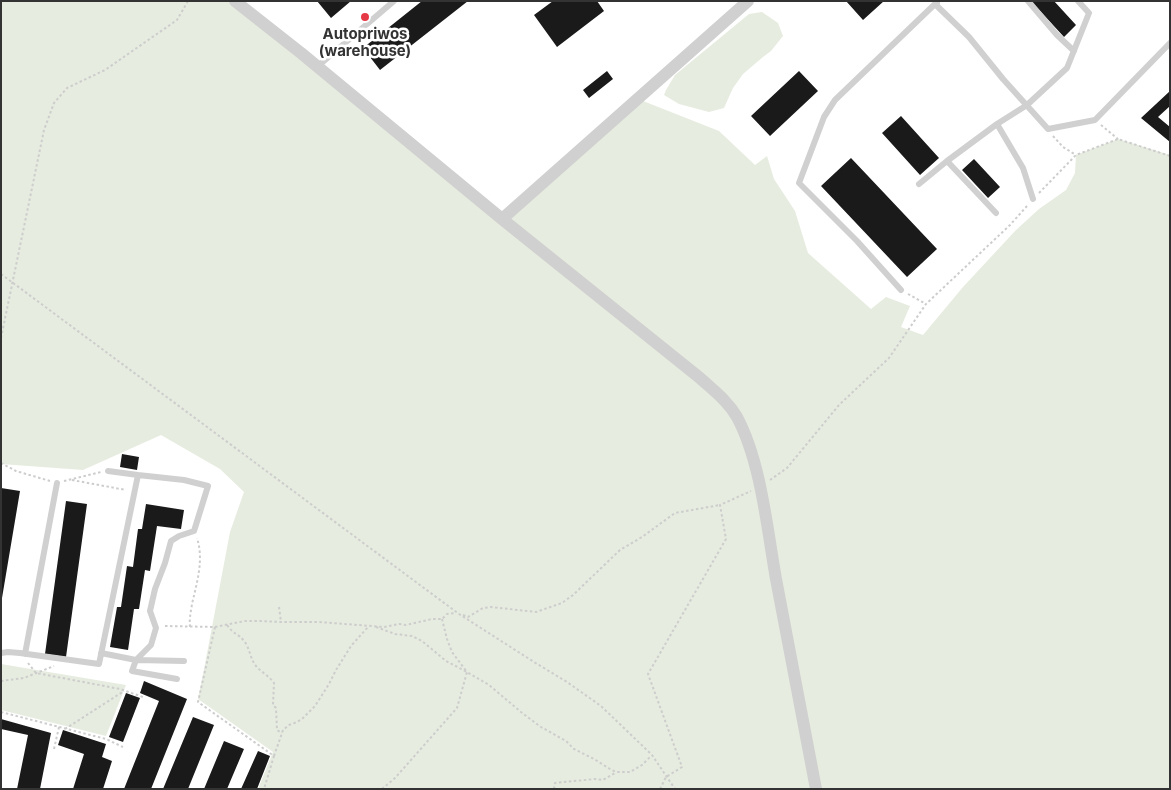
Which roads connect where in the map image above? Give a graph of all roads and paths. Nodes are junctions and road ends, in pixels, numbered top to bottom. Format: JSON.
{"nodes":[{"id":1,"x":188,"y":1,"type":"edge"},
{"id":2,"x":235,"y":1,"type":"edge"},
{"id":3,"x":394,"y":1,"type":"edge"},
{"id":4,"x":748,"y":1,"type":"edge"},
{"id":5,"x":1028,"y":1,"type":"edge"},
{"id":6,"x":1078,"y":1,"type":"edge"},
{"id":7,"x":937,"y":3,"type":"edge"},
{"id":8,"x":1170,"y":43,"type":"edge"},
{"id":9,"x":1074,"y":51,"type":"junction"},
{"id":10,"x":318,"y":66,"type":"junction"},
{"id":11,"x":1027,"y":104,"type":"junction"},
{"id":12,"x":1095,"y":120,"type":"junction"},
{"id":13,"x":996,"y":124,"type":"junction"},
{"id":14,"x":1048,"y":129,"type":"junction"},
{"id":15,"x":1118,"y":139,"type":"junction"},
{"id":16,"x":1076,"y":155,"type":"junction"},
{"id":17,"x":1170,"y":156,"type":"edge"},
{"id":18,"x":947,"y":161,"type":"junction"},
{"id":19,"x":919,"y":184,"type":"dead end"},
{"id":20,"x":1033,"y":199,"type":"junction"},
{"id":21,"x":996,"y":214,"type":"dead end"},
{"id":22,"x":502,"y":219,"type":"junction"},
{"id":23,"x":1,"y":274,"type":"edge"},
{"id":24,"x":13,"y":283,"type":"junction"},
{"id":25,"x":901,"y":290,"type":"joint"},
{"id":26,"x":926,"y":304,"type":"junction"},
{"id":27,"x":1,"y":338,"type":"edge"},
{"id":28,"x":1,"y":463,"type":"edge"},
{"id":29,"x":108,"y":471,"type":"joint"},
{"id":30,"x":138,"y":475,"type":"junction"},
{"id":31,"x":70,"y":479,"type":"junction"},
{"id":32,"x":57,"y":484,"type":"junction"},
{"id":33,"x":760,"y":486,"type":"junction"},
{"id":34,"x":134,"y":492,"type":"junction"},
{"id":35,"x":720,"y":505,"type":"junction"},
{"id":36,"x":194,"y":531,"type":"junction"},
{"id":37,"x":279,"y":607,"type":"dead end"},
{"id":38,"x":459,"y":614,"type":"junction"},
{"id":39,"x":442,"y":619,"type":"junction"},
{"id":40,"x":281,"y":622,"type":"junction"},
{"id":41,"x":227,"y":624,"type":"junction"},
{"id":42,"x":367,"y":625,"type":"junction"},
{"id":43,"x":190,"y":626,"type":"junction"},
{"id":44,"x":374,"y":626,"type":"junction"},
{"id":45,"x":215,"y":627,"type":"junction"},
{"id":46,"x":156,"y":628,"type":"junction"},
{"id":47,"x":1,"y":653,"type":"edge"},
{"id":48,"x":23,"y":653,"type":"junction"},
{"id":49,"x":101,"y":653,"type":"junction"},
{"id":50,"x":69,"y":660,"type":"junction"},
{"id":51,"x":136,"y":660,"type":"junction"},
{"id":52,"x":184,"y":661,"type":"dead end"},
{"id":53,"x":467,"y":672,"type":"junction"},
{"id":54,"x":36,"y":673,"type":"junction"},
{"id":55,"x":177,"y":679,"type":"dead end"},
{"id":56,"x":1,"y":681,"type":"edge"},
{"id":57,"x":124,"y":691,"type":"junction"},
{"id":58,"x":143,"y":697,"type":"dead end"},
{"id":59,"x":1,"y":712,"type":"edge"},
{"id":60,"x":59,"y":727,"type":"junction"},
{"id":61,"x":65,"y":729,"type":"junction"},
{"id":62,"x":282,"y":734,"type":"junction"},
{"id":63,"x":123,"y":747,"type":"dead end"},
{"id":64,"x":54,"y":749,"type":"dead end"},
{"id":65,"x":652,"y":755,"type":"junction"},
{"id":66,"x":274,"y":756,"type":"junction"},
{"id":67,"x":616,"y":772,"type":"junction"},
{"id":68,"x":666,"y":777,"type":"junction"},
{"id":69,"x":264,"y":789,"type":"edge"},
{"id":70,"x":382,"y":789,"type":"edge"},
{"id":71,"x":554,"y":789,"type":"edge"},
{"id":72,"x":660,"y":789,"type":"edge"},
{"id":73,"x":675,"y":789,"type":"edge"},
{"id":74,"x":816,"y":789,"type":"edge"}],
"edges":[{"from":1,"to":24,"type":"path"},
{"from":2,"to":10,"type":"street"},
{"from":3,"to":10,"type":"lane"},
{"from":4,"to":22,"type":"street"},
{"from":5,"to":9,"type":"lane"},
{"from":6,"to":9,"type":"lane"},
{"from":7,"to":11,"type":"lane"},
{"from":7,"to":25,"type":"lane"},
{"from":8,"to":12,"type":"lane"},
{"from":9,"to":11,"type":"lane"},
{"from":10,"to":22,"type":"street"},
{"from":11,"to":13,"type":"lane"},
{"from":11,"to":14,"type":"lane"},
{"from":12,"to":14,"type":"lane"},
{"from":12,"to":15,"type":"path"},
{"from":13,"to":18,"type":"lane"},
{"from":13,"to":20,"type":"lane"},
{"from":14,"to":16,"type":"path"},
{"from":15,"to":16,"type":"path"},
{"from":15,"to":17,"type":"path"},
{"from":16,"to":20,"type":"path"},
{"from":18,"to":19,"type":"lane"},
{"from":18,"to":21,"type":"lane"},
{"from":20,"to":26,"type":"path"},
{"from":22,"to":33,"type":"street"},
{"from":23,"to":24,"type":"path"},
{"from":24,"to":27,"type":"path"},
{"from":24,"to":38,"type":"path"},
{"from":25,"to":26,"type":"path"},
{"from":26,"to":33,"type":"path"},
{"from":28,"to":32,"type":"path"},
{"from":29,"to":30,"type":"lane"},
{"from":29,"to":31,"type":"path"},
{"from":30,"to":34,"type":"lane"},
{"from":30,"to":36,"type":"lane"},
{"from":31,"to":32,"type":"path"},
{"from":31,"to":34,"type":"path"},
{"from":32,"to":48,"type":"lane"},
{"from":33,"to":35,"type":"path"},
{"from":33,"to":74,"type":"street"},
{"from":34,"to":49,"type":"lane"},
{"from":35,"to":38,"type":"path"},
{"from":35,"to":68,"type":"path"},
{"from":36,"to":43,"type":"path"},
{"from":36,"to":46,"type":"lane"},
{"from":37,"to":40,"type":"path"},
{"from":38,"to":39,"type":"path"},
{"from":38,"to":65,"type":"path"},
{"from":39,"to":44,"type":"path"},
{"from":39,"to":53,"type":"path"},
{"from":40,"to":41,"type":"path"},
{"from":40,"to":42,"type":"path"},
{"from":41,"to":45,"type":"path"},
{"from":41,"to":62,"type":"path"},
{"from":42,"to":44,"type":"path"},
{"from":42,"to":62,"type":"path"},
{"from":43,"to":45,"type":"path"},
{"from":43,"to":46,"type":"path"},
{"from":44,"to":53,"type":"path"},
{"from":45,"to":66,"type":"path"},
{"from":46,"to":51,"type":"lane"},
{"from":47,"to":48,"type":"lane"},
{"from":48,"to":50,"type":"lane"},
{"from":48,"to":54,"type":"path"},
{"from":49,"to":50,"type":"lane"},
{"from":49,"to":51,"type":"lane"},
{"from":50,"to":54,"type":"path"},
{"from":51,"to":52,"type":"lane"},
{"from":51,"to":55,"type":"lane"},
{"from":53,"to":67,"type":"path"},
{"from":53,"to":70,"type":"path"},
{"from":54,"to":56,"type":"path"},
{"from":54,"to":57,"type":"path"},
{"from":57,"to":58,"type":"path"},
{"from":57,"to":61,"type":"path"},
{"from":59,"to":60,"type":"path"},
{"from":60,"to":61,"type":"path"},
{"from":60,"to":64,"type":"path"},
{"from":61,"to":63,"type":"path"},
{"from":62,"to":66,"type":"path"},
{"from":65,"to":67,"type":"path"},
{"from":65,"to":68,"type":"path"},
{"from":66,"to":69,"type":"path"},
{"from":67,"to":71,"type":"path"},
{"from":68,"to":72,"type":"path"},
{"from":68,"to":73,"type":"path"}]}
